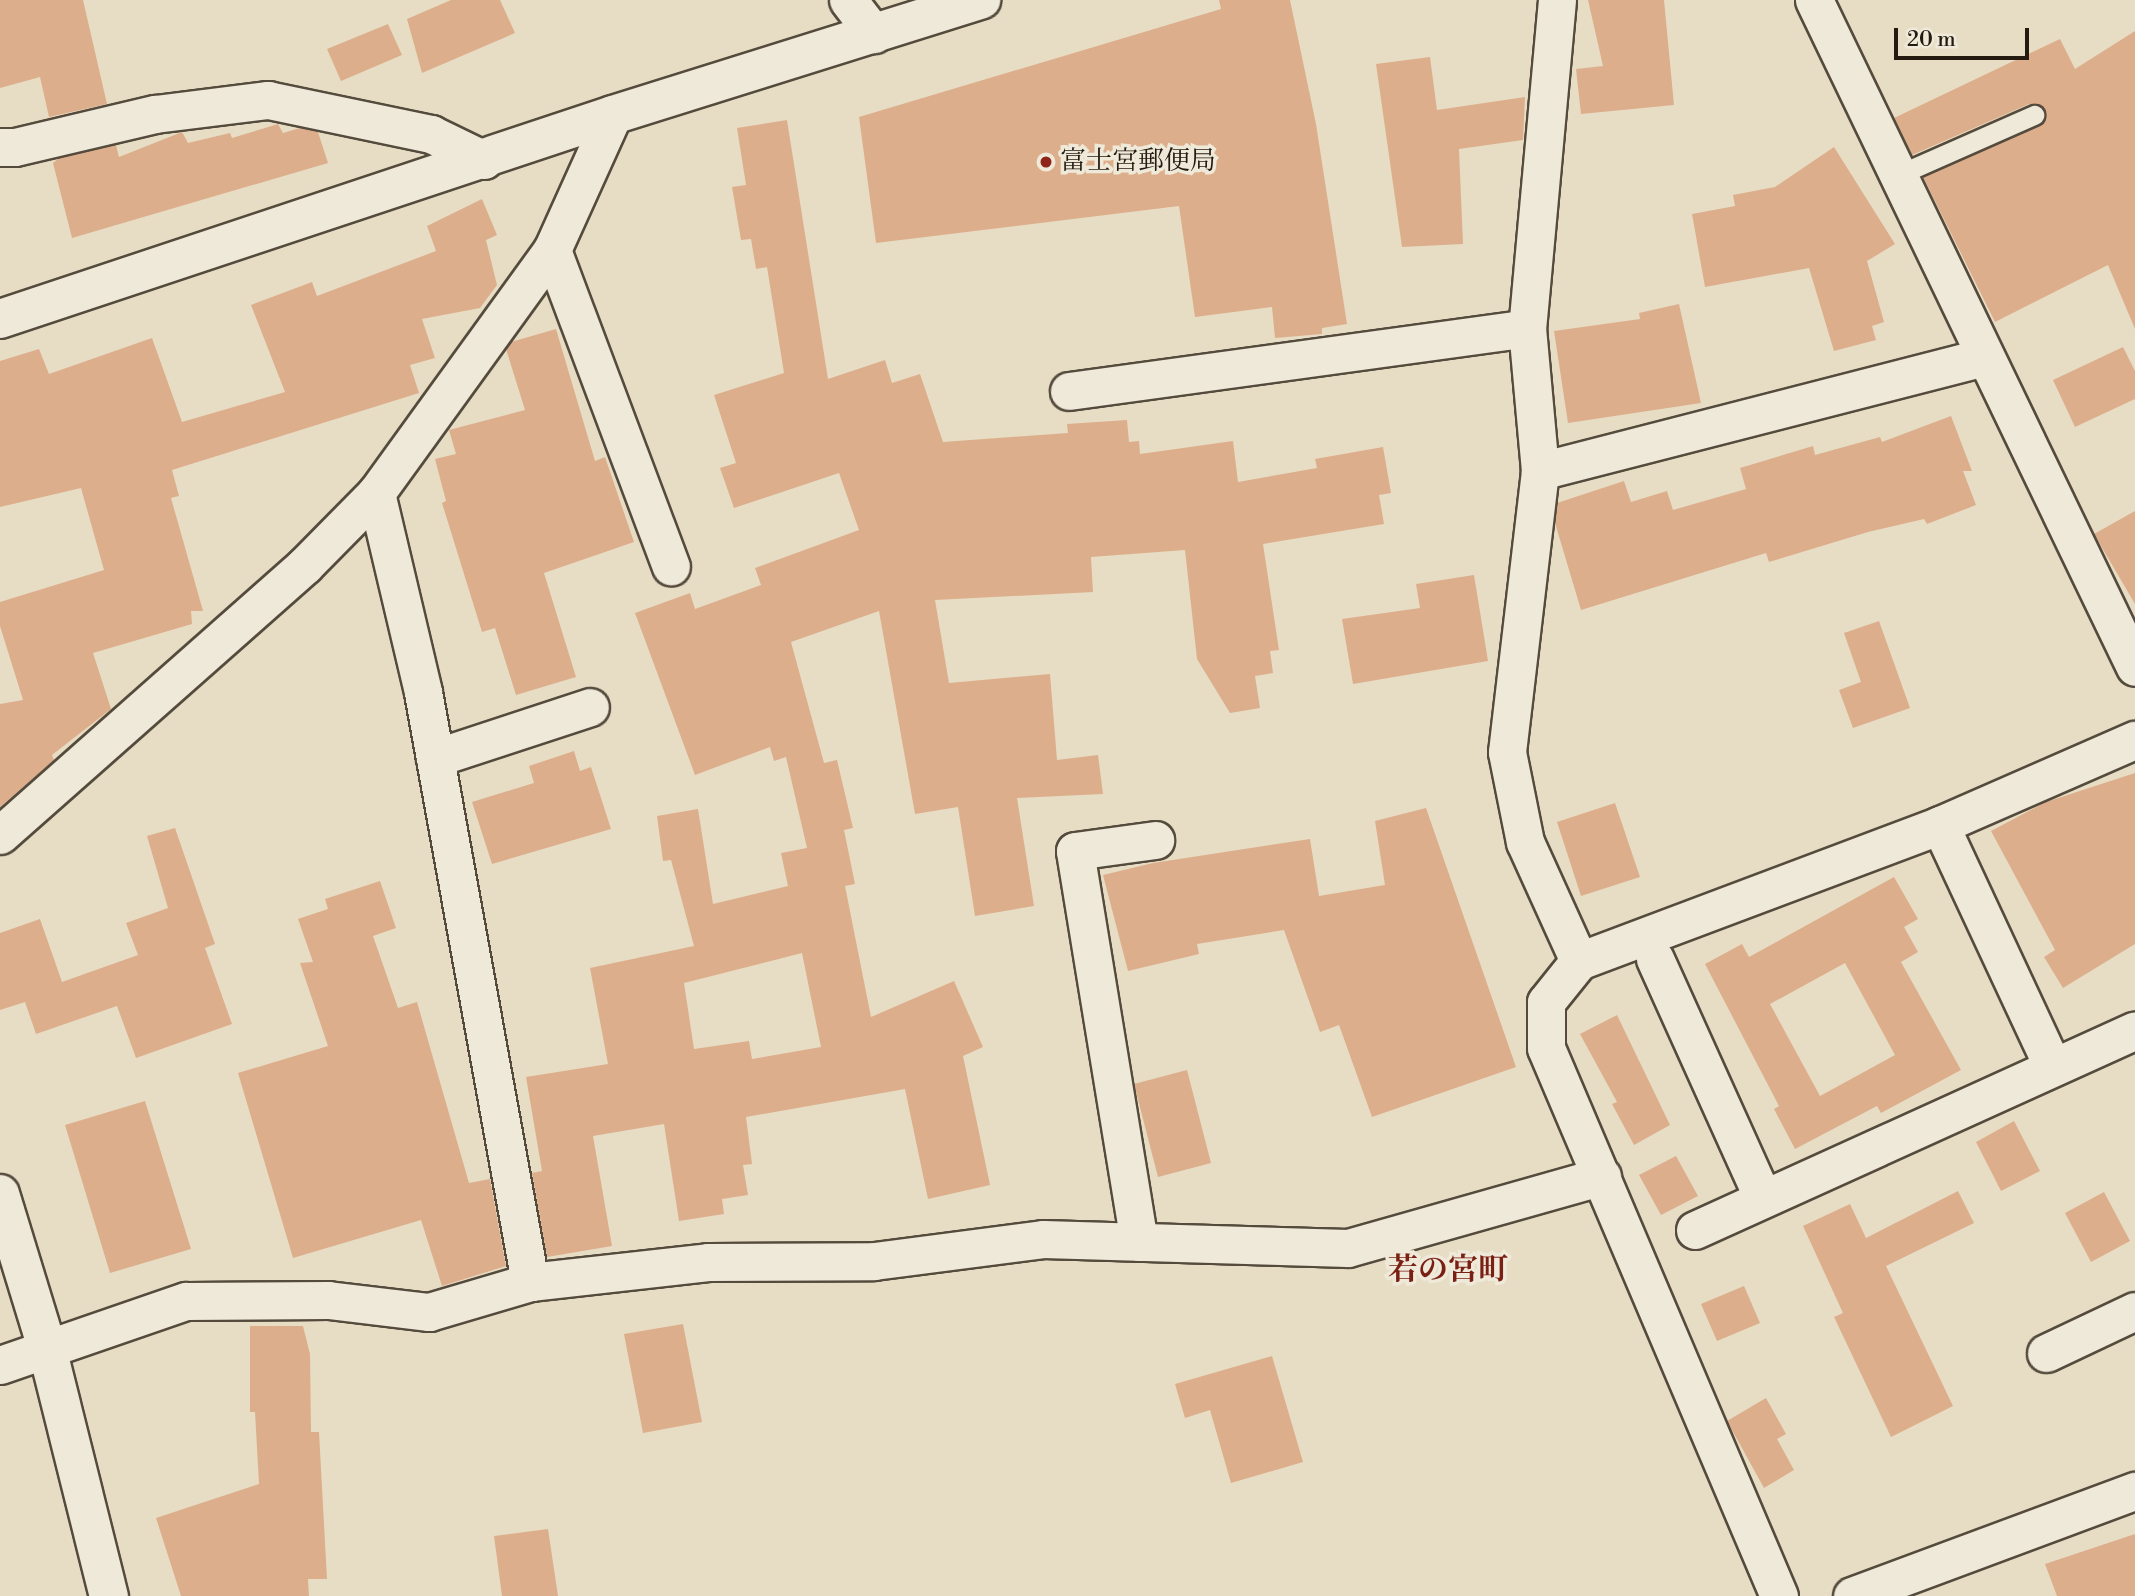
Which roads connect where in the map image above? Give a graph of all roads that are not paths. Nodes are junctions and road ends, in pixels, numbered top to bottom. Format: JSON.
{"nodes":[{"id":1,"x":848,"y":0,"type":"edge"},
{"id":2,"x":981,"y":0,"type":"edge"},
{"id":3,"x":1557,"y":0,"type":"edge"},
{"id":4,"x":1814,"y":0,"type":"edge"},
{"id":5,"x":874,"y":34,"type":"junction"},
{"id":6,"x":613,"y":115,"type":"junction"},
{"id":7,"x":2034,"y":115,"type":"dead end"},
{"id":8,"x":0,"y":147,"type":"edge"},
{"id":9,"x":484,"y":160,"type":"junction"},
{"id":10,"x":1898,"y":175,"type":"junction"},
{"id":11,"x":552,"y":250,"type":"junction"},
{"id":12,"x":0,"y":318,"type":"edge"},
{"id":13,"x":1527,"y":328,"type":"junction"},
{"id":14,"x":1985,"y":357,"type":"junction"},
{"id":15,"x":1069,"y":391,"type":"dead end"},
{"id":16,"x":1540,"y":471,"type":"junction"},
{"id":17,"x":376,"y":493,"type":"junction"},
{"id":18,"x":671,"y":566,"type":"dead end"},
{"id":19,"x":2135,"y":667,"type":"edge"},
{"id":20,"x":590,"y":707,"type":"dead end"},
{"id":21,"x":2135,"y":740,"type":"edge"},
{"id":22,"x":435,"y":758,"type":"junction"},
{"id":23,"x":1940,"y":825,"type":"junction"},
{"id":24,"x":0,"y":835,"type":"edge"},
{"id":25,"x":1155,"y":840,"type":"dead end"},
{"id":26,"x":1655,"y":959,"type":"dead end"},
{"id":27,"x":1579,"y":961,"type":"junction"},
{"id":28,"x":2135,"y":1030,"type":"edge"},
{"id":29,"x":2053,"y":1068,"type":"junction"},
{"id":30,"x":1602,"y":1176,"type":"junction"},
{"id":31,"x":0,"y":1194,"type":"edge"},
{"id":32,"x":1763,"y":1198,"type":"junction"},
{"id":33,"x":1695,"y":1230,"type":"dead end"},
{"id":34,"x":1139,"y":1242,"type":"junction"},
{"id":35,"x":530,"y":1282,"type":"junction"},
{"id":36,"x":2135,"y":1311,"type":"edge"},
{"id":37,"x":47,"y":1348,"type":"junction"},
{"id":38,"x":2046,"y":1353,"type":"dead end"},
{"id":39,"x":0,"y":1365,"type":"edge"},
{"id":40,"x":2135,"y":1491,"type":"edge"},
{"id":41,"x":109,"y":1596,"type":"edge"},
{"id":42,"x":1779,"y":1596,"type":"edge"},
{"id":43,"x":1852,"y":1596,"type":"edge"}],
"edges":[{"from":1,"to":5,"type":"street"},
{"from":2,"to":5,"type":"street"},
{"from":3,"to":13,"type":"street"},
{"from":4,"to":10,"type":"street"},
{"from":5,"to":6,"type":"street"},
{"from":6,"to":9,"type":"street"},
{"from":6,"to":11,"type":"street"},
{"from":7,"to":10,"type":"lane"},
{"from":8,"to":9,"type":"street"},
{"from":9,"to":12,"type":"street"},
{"from":10,"to":14,"type":"street"},
{"from":11,"to":17,"type":"street"},
{"from":11,"to":18,"type":"street"},
{"from":13,"to":15,"type":"street"},
{"from":13,"to":16,"type":"street"},
{"from":14,"to":16,"type":"street"},
{"from":14,"to":19,"type":"street"},
{"from":16,"to":27,"type":"street"},
{"from":17,"to":22,"type":"street"},
{"from":17,"to":24,"type":"street"},
{"from":20,"to":22,"type":"street"},
{"from":21,"to":23,"type":"street"},
{"from":22,"to":35,"type":"street"},
{"from":23,"to":27,"type":"street"},
{"from":23,"to":29,"type":"street"},
{"from":25,"to":34,"type":"street"},
{"from":26,"to":32,"type":"street"},
{"from":27,"to":30,"type":"street"},
{"from":28,"to":29,"type":"street"},
{"from":29,"to":32,"type":"street"},
{"from":30,"to":34,"type":"street"},
{"from":30,"to":42,"type":"street"},
{"from":31,"to":37,"type":"street"},
{"from":32,"to":33,"type":"street"},
{"from":34,"to":35,"type":"street"},
{"from":35,"to":37,"type":"street"},
{"from":36,"to":38,"type":"street"},
{"from":37,"to":39,"type":"street"},
{"from":37,"to":41,"type":"street"},
{"from":40,"to":43,"type":"street"}]}
